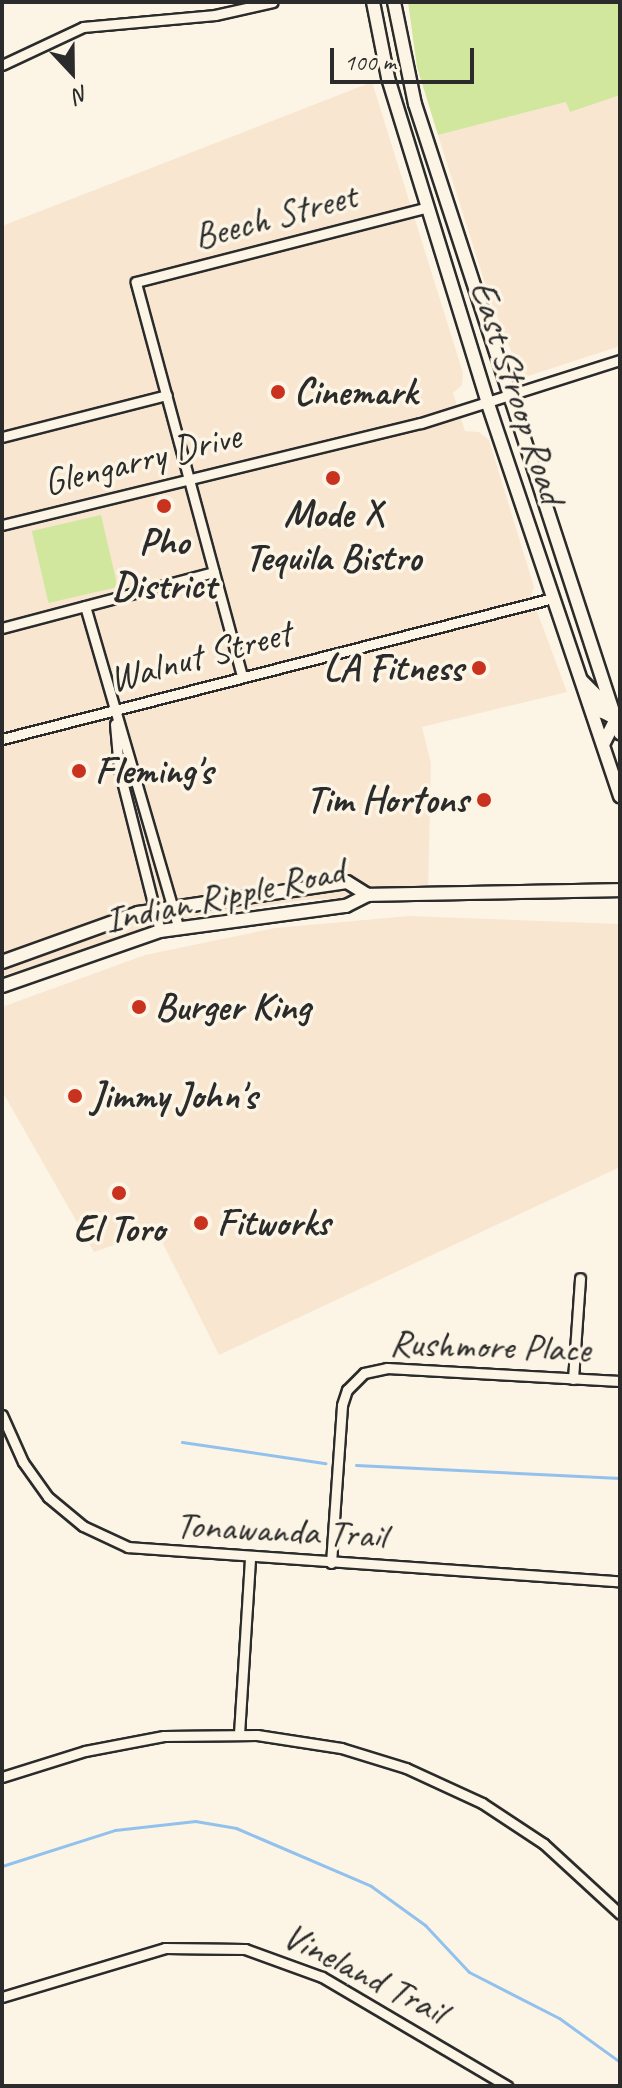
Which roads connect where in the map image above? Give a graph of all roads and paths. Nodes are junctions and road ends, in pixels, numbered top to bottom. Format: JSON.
{"nodes":[{"id":1,"x":273,"y":2,"type":"edge"},
{"id":2,"x":373,"y":2,"type":"edge"},
{"id":3,"x":394,"y":2,"type":"edge"},
{"id":4,"x":2,"y":65,"type":"edge"},
{"id":5,"x":428,"y":207,"type":"junction"},
{"id":6,"x":620,"y":360,"type":"edge"},
{"id":7,"x":167,"y":395,"type":"junction"},
{"id":8,"x":510,"y":396,"type":"junction"},
{"id":9,"x":488,"y":404,"type":"junction"},
{"id":10,"x":2,"y":437,"type":"edge"},
{"id":11,"x":188,"y":476,"type":"junction"},
{"id":12,"x":2,"y":525,"type":"edge"},
{"id":13,"x":214,"y":572,"type":"junction"},
{"id":14,"x":553,"y":598,"type":"junction"},
{"id":15,"x":85,"y":606,"type":"junction"},
{"id":16,"x":2,"y":628,"type":"edge"},
{"id":17,"x":242,"y":676,"type":"junction"},
{"id":18,"x":580,"y":678,"type":"junction"},
{"id":19,"x":111,"y":709,"type":"junction"},
{"id":20,"x":616,"y":719,"type":"junction"},
{"id":21,"x":115,"y":724,"type":"junction"},
{"id":22,"x":620,"y":733,"type":"edge"},
{"id":23,"x":2,"y":739,"type":"edge"},
{"id":24,"x":603,"y":745,"type":"junction"},
{"id":25,"x":620,"y":796,"type":"edge"},
{"id":26,"x":620,"y":890,"type":"edge"},
{"id":27,"x":368,"y":895,"type":"junction"},
{"id":28,"x":172,"y":907,"type":"junction"},
{"id":29,"x":153,"y":911,"type":"junction"},
{"id":30,"x":178,"y":927,"type":"junction"},
{"id":31,"x":160,"y":931,"type":"junction"},
{"id":32,"x":2,"y":962,"type":"edge"},
{"id":33,"x":2,"y":986,"type":"edge"},
{"id":34,"x":580,"y":1278,"type":"dead end"},
{"id":35,"x":573,"y":1379,"type":"junction"},
{"id":36,"x":620,"y":1381,"type":"edge"},
{"id":37,"x":2,"y":1415,"type":"edge"},
{"id":38,"x":250,"y":1559,"type":"junction"},
{"id":39,"x":331,"y":1563,"type":"junction"},
{"id":40,"x":620,"y":1581,"type":"edge"},
{"id":41,"x":239,"y":1734,"type":"junction"},
{"id":42,"x":2,"y":1777,"type":"edge"},
{"id":43,"x":620,"y":1914,"type":"edge"},
{"id":44,"x":2,"y":1997,"type":"edge"},
{"id":45,"x":507,"y":2086,"type":"edge"}],
"edges":[{"from":1,"to":4,"type":"street"},
{"from":2,"to":5,"type":"main road","name":"East Stroop Road"},
{"from":3,"to":8,"type":"main road","name":"East Stroop Road"},
{"from":5,"to":7,"type":"street","name":"Beech Street"},
{"from":5,"to":9,"type":"main road","name":"East Stroop Road"},
{"from":6,"to":8,"type":"street","name":"Glengarry Drive"},
{"from":7,"to":10,"type":"street"},
{"from":7,"to":11,"type":"street"},
{"from":8,"to":9,"type":"street","name":"Glengarry Drive"},
{"from":8,"to":20,"type":"main road","name":"East Stroop Road"},
{"from":9,"to":11,"type":"street","name":"Glengarry Drive"},
{"from":9,"to":14,"type":"main road","name":"East Stroop Road"},
{"from":11,"to":12,"type":"street","name":"Glengarry Drive"},
{"from":11,"to":13,"type":"street"},
{"from":13,"to":15,"type":"street"},
{"from":13,"to":17,"type":"street"},
{"from":14,"to":17,"type":"street","name":"Walnut Street"},
{"from":14,"to":18,"type":"main road","name":"East Stroop Road"},
{"from":15,"to":16,"type":"street"},
{"from":15,"to":19,"type":"street"},
{"from":17,"to":19,"type":"street","name":"Walnut Street"},
{"from":18,"to":20,"type":"main road"},
{"from":18,"to":24,"type":"main road","name":"East Stroop Road"},
{"from":19,"to":21,"type":"street"},
{"from":19,"to":23,"type":"street","name":"Walnut Street"},
{"from":20,"to":22,"type":"main road","name":"East Stroop Road"},
{"from":20,"to":24,"type":"main road"},
{"from":21,"to":28,"type":"street"},
{"from":21,"to":29,"type":"street"},
{"from":24,"to":25,"type":"main road","name":"East Stroop Road"},
{"from":26,"to":27,"type":"main road","name":"Indian Ripple Road"},
{"from":27,"to":28,"type":"main road","name":"Indian Ripple Road"},
{"from":27,"to":30,"type":"main road","name":"Indian Ripple Road"},
{"from":28,"to":29,"type":"main road","name":"Indian Ripple Road"},
{"from":28,"to":30,"type":"street"},
{"from":29,"to":31,"type":"street"},
{"from":29,"to":32,"type":"main road","name":"Indian Ripple Road"},
{"from":30,"to":31,"type":"main road","name":"Indian Ripple Road"},
{"from":31,"to":33,"type":"main road","name":"Indian Ripple Road"},
{"from":34,"to":35,"type":"street"},
{"from":35,"to":36,"type":"street","name":"Rushmore Place"},
{"from":35,"to":39,"type":"street","name":"Rushmore Place"},
{"from":37,"to":38,"type":"street","name":"Tonawanda Trail"},
{"from":38,"to":39,"type":"street","name":"Tonawanda Trail"},
{"from":38,"to":41,"type":"street"},
{"from":39,"to":40,"type":"street","name":"Tonawanda Trail"},
{"from":41,"to":42,"type":"street"},
{"from":41,"to":43,"type":"street"},
{"from":44,"to":45,"type":"street","name":"Vineland Trail"}]}
